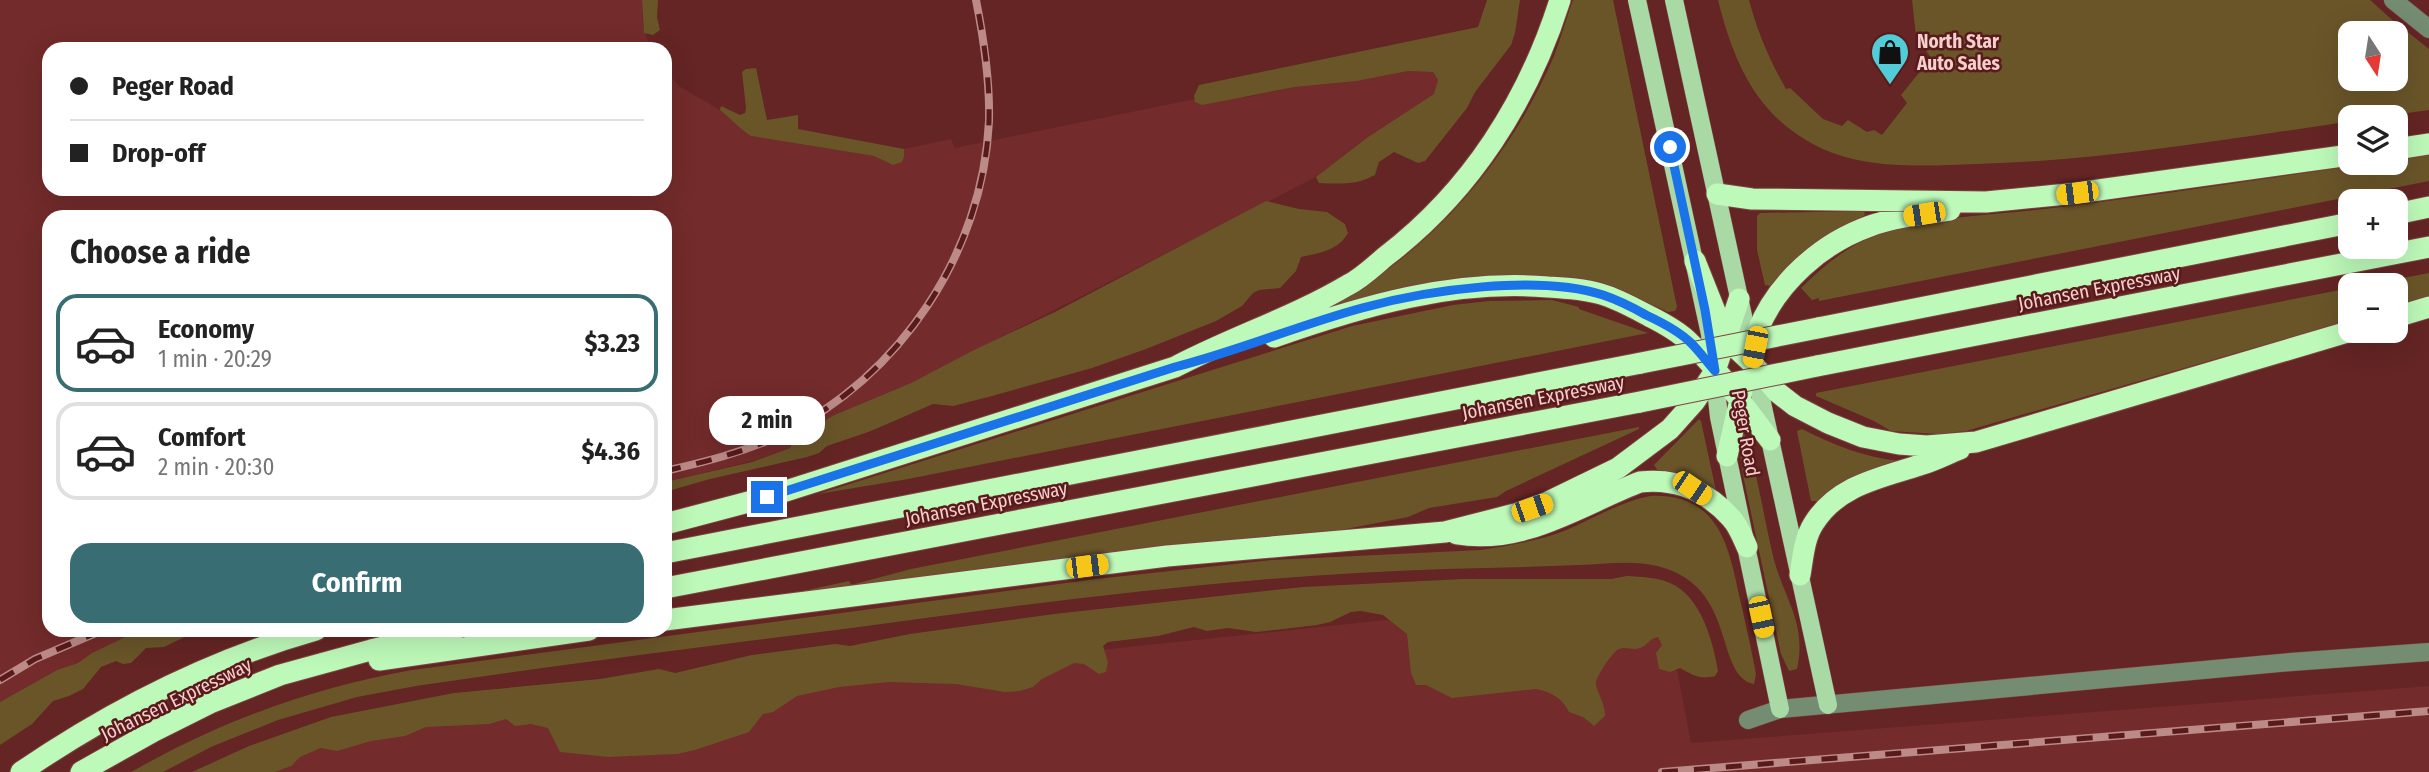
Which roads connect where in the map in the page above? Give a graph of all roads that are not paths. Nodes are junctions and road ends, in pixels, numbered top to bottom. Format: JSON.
{"nodes":[{"id":1,"x":1560,"y":0,"type":"edge"},
{"id":2,"x":1637,"y":0,"type":"edge"},
{"id":3,"x":1674,"y":0,"type":"edge"},
{"id":4,"x":2393,"y":0,"type":"edge"},
{"id":5,"x":2429,"y":29,"type":"edge"},
{"id":6,"x":2429,"y":144,"type":"edge"},
{"id":7,"x":2408,"y":147,"type":"edge"},
{"id":8,"x":2338,"y":157,"type":"edge"},
{"id":9,"x":1717,"y":194,"type":"junction"},
{"id":10,"x":1986,"y":202,"type":"junction"},
{"id":11,"x":2429,"y":207,"type":"edge"},
{"id":12,"x":2408,"y":211,"type":"edge"},
{"id":13,"x":2338,"y":225,"type":"edge"},
{"id":14,"x":2429,"y":247,"type":"edge"},
{"id":15,"x":1695,"y":261,"type":"junction"},
{"id":16,"x":1739,"y":299,"type":"junction"},
{"id":17,"x":2429,"y":307,"type":"edge"},
{"id":18,"x":2408,"y":313,"type":"edge"},
{"id":19,"x":2338,"y":335,"type":"edge"},
{"id":20,"x":1726,"y":339,"type":"junction"},
{"id":21,"x":1752,"y":363,"type":"junction"},
{"id":22,"x":1175,"y":367,"type":"junction"},
{"id":23,"x":1715,"y":371,"type":"junction"},
{"id":24,"x":1739,"y":400,"type":"junction"},
{"id":25,"x":1770,"y":440,"type":"junction"},
{"id":26,"x":1976,"y":442,"type":"junction"},
{"id":27,"x":1727,"y":456,"type":"junction"},
{"id":28,"x":672,"y":522,"type":"edge"},
{"id":29,"x":1445,"y":532,"type":"junction"},
{"id":30,"x":1747,"y":547,"type":"junction"},
{"id":31,"x":672,"y":552,"type":"edge"},
{"id":32,"x":1800,"y":575,"type":"junction"},
{"id":33,"x":672,"y":587,"type":"edge"},
{"id":34,"x":672,"y":619,"type":"edge"},
{"id":35,"x":294,"y":637,"type":"edge"},
{"id":36,"x":426,"y":637,"type":"edge"},
{"id":37,"x":541,"y":637,"type":"edge"},
{"id":38,"x":2429,"y":652,"type":"edge"},
{"id":39,"x":280,"y":675,"type":"junction"},
{"id":40,"x":1828,"y":705,"type":"junction"},
{"id":41,"x":1780,"y":709,"type":"junction"},
{"id":42,"x":1748,"y":720,"type":"dead end"},
{"id":43,"x":21,"y":772,"type":"edge"},
{"id":44,"x":81,"y":772,"type":"edge"}],
"edges":[{"from":1,"to":22,"type":"highway"},
{"from":2,"to":15,"type":"main road","name":"Peger Road"},
{"from":3,"to":9,"type":"main road","name":"Peger Road"},
{"from":4,"to":5,"type":"street"},
{"from":6,"to":7,"type":"highway"},
{"from":8,"to":10,"type":"highway"},
{"from":9,"to":10,"type":"highway"},
{"from":9,"to":16,"type":"main road","name":"Peger Road"},
{"from":10,"to":21,"type":"highway"},
{"from":11,"to":12,"type":"highway"},
{"from":13,"to":31,"type":"highway","name":"Johansen Expressway","bridge":true},
{"from":14,"to":33,"type":"highway","name":"Johansen Expressway","bridge":true},
{"from":15,"to":20,"type":"highway"},
{"from":15,"to":23,"type":"main road","name":"Peger Road"},
{"from":16,"to":20,"type":"highway"},
{"from":16,"to":21,"type":"main road","name":"Peger Road"},
{"from":17,"to":18,"type":"highway"},
{"from":19,"to":26,"type":"highway"},
{"from":20,"to":21,"type":"highway"},
{"from":20,"to":23,"type":"highway"},
{"from":21,"to":24,"type":"highway"},
{"from":21,"to":25,"type":"main road","name":"Peger Road"},
{"from":21,"to":26,"type":"highway"},
{"from":22,"to":23,"type":"highway"},
{"from":22,"to":28,"type":"highway"},
{"from":23,"to":24,"type":"highway"},
{"from":23,"to":27,"type":"main road","name":"Peger Road"},
{"from":23,"to":29,"type":"highway"},
{"from":24,"to":25,"type":"highway"},
{"from":24,"to":27,"type":"highway"},
{"from":25,"to":32,"type":"main road","name":"Peger Road"},
{"from":26,"to":32,"type":"highway"},
{"from":27,"to":30,"type":"main road","name":"Peger Road"},
{"from":29,"to":30,"type":"highway"},
{"from":29,"to":34,"type":"highway"},
{"from":30,"to":41,"type":"main road","name":"Peger Road"},
{"from":32,"to":40,"type":"main road","name":"Peger Road"},
{"from":35,"to":43,"type":"highway","name":"Johansen Expressway"},
{"from":36,"to":39,"type":"highway","name":"Johansen Expressway"},
{"from":37,"to":39,"type":"highway"},
{"from":38,"to":40,"type":"street"},
{"from":39,"to":44,"type":"highway","name":"Johansen Expressway"},
{"from":40,"to":41,"type":"street"},
{"from":41,"to":42,"type":"street"}]}
